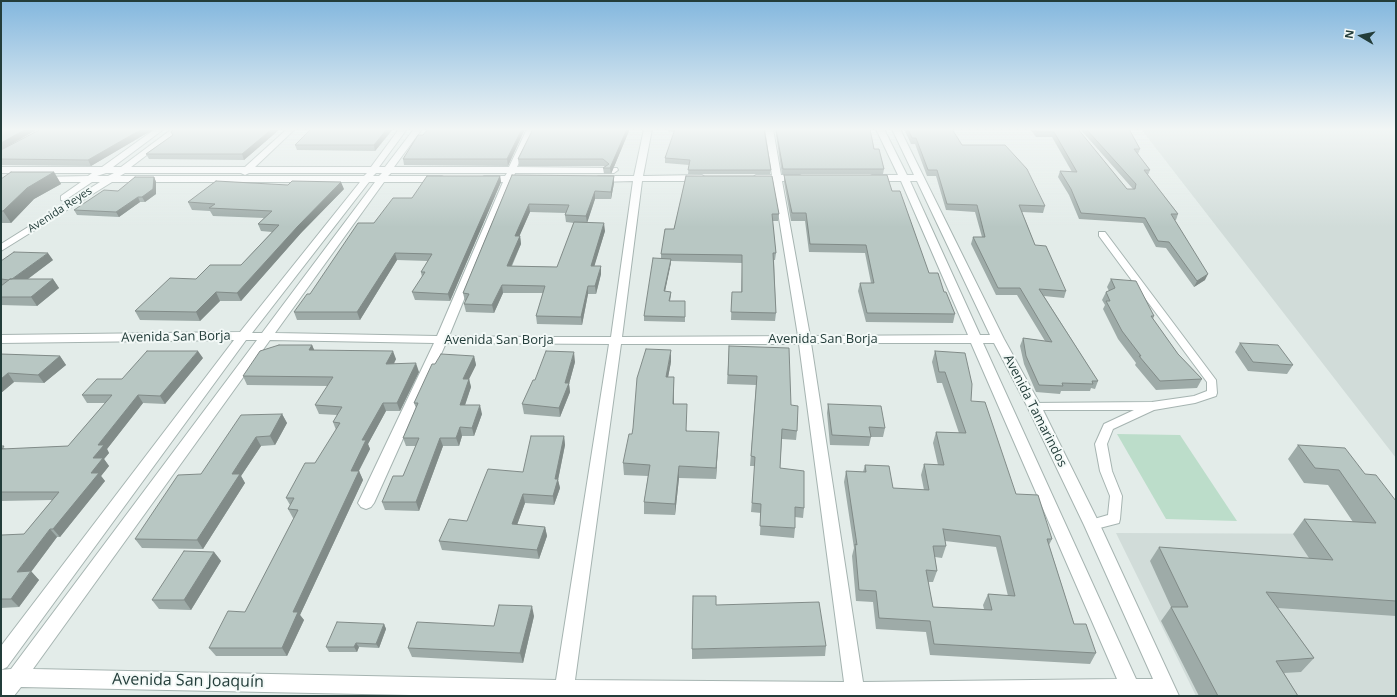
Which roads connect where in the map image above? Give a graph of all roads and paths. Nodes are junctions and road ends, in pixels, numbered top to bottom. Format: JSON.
{"nodes":[{"id":1,"x":121,"y":162,"type":"edge"},
{"id":2,"x":132,"y":162,"type":"edge"},
{"id":3,"x":256,"y":162,"type":"edge"},
{"id":4,"x":384,"y":162,"type":"edge"},
{"id":5,"x":388,"y":162,"type":"edge"},
{"id":6,"x":516,"y":162,"type":"edge"},
{"id":7,"x":641,"y":162,"type":"edge"},
{"id":8,"x":774,"y":162,"type":"edge"},
{"id":9,"x":896,"y":162,"type":"edge"},
{"id":10,"x":912,"y":162,"type":"edge"},
{"id":11,"x":248,"y":169,"type":"junction"},
{"id":12,"x":1,"y":170,"type":"edge"},
{"id":13,"x":119,"y":171,"type":"junction"},
{"id":14,"x":377,"y":174,"type":"junction"},
{"id":15,"x":510,"y":174,"type":"junction"},
{"id":16,"x":639,"y":174,"type":"junction"},
{"id":17,"x":902,"y":174,"type":"junction"},
{"id":18,"x":105,"y":175,"type":"junction"},
{"id":19,"x":713,"y":175,"type":"edge"},
{"id":20,"x":749,"y":175,"type":"edge"},
{"id":21,"x":776,"y":175,"type":"junction"},
{"id":22,"x":808,"y":175,"type":"edge"},
{"id":23,"x":867,"y":175,"type":"edge"},
{"id":24,"x":919,"y":175,"type":"junction"},
{"id":25,"x":1,"y":179,"type":"edge"},
{"id":26,"x":90,"y":180,"type":"junction"},
{"id":27,"x":237,"y":180,"type":"junction"},
{"id":28,"x":1102,"y":234,"type":"dead end"},
{"id":29,"x":1,"y":242,"type":"edge"},
{"id":30,"x":1,"y":248,"type":"edge"},
{"id":31,"x":243,"y":336,"type":"junction"},
{"id":32,"x":266,"y":337,"type":"junction"},
{"id":33,"x":804,"y":338,"type":"junction"},
{"id":34,"x":1,"y":339,"type":"edge"},
{"id":35,"x":974,"y":339,"type":"junction"},
{"id":36,"x":998,"y":339,"type":"junction"},
{"id":37,"x":441,"y":340,"type":"junction"},
{"id":38,"x":616,"y":340,"type":"junction"},
{"id":39,"x":1034,"y":406,"type":"junction"},
{"id":40,"x":1152,"y":406,"type":"junction"},
{"id":41,"x":366,"y":502,"type":"dead end"},
{"id":42,"x":1092,"y":525,"type":"junction"},
{"id":43,"x":1,"y":661,"type":"edge"},
{"id":44,"x":9,"y":678,"type":"edge"},
{"id":45,"x":855,"y":691,"type":"junction"},
{"id":46,"x":564,"y":692,"type":"edge"},
{"id":47,"x":1132,"y":692,"type":"edge"},
{"id":48,"x":1169,"y":692,"type":"edge"},
{"id":49,"x":3,"y":696,"type":"edge"}],
"edges":[{"from":1,"to":18,"type":"street","name":"Avenida Reyes"},
{"from":2,"to":13,"type":"street","name":"Avenida Reyes"},
{"from":3,"to":11,"type":"street"},
{"from":4,"to":14,"type":"street"},
{"from":5,"to":14,"type":"street"},
{"from":6,"to":15,"type":"street"},
{"from":7,"to":16,"type":"street"},
{"from":8,"to":21,"type":"street"},
{"from":9,"to":17,"type":"street","name":"Avenida Tamarindos"},
{"from":10,"to":24,"type":"street","name":"Avenida Tamarindos"},
{"from":11,"to":13,"type":"street"},
{"from":11,"to":14,"type":"street"},
{"from":11,"to":27,"type":"street"},
{"from":12,"to":18,"type":"street"},
{"from":13,"to":18,"type":"street","name":"Avenida Reyes"},
{"from":14,"to":15,"type":"street"},
{"from":14,"to":27,"type":"street"},
{"from":14,"to":31,"type":"street"},
{"from":14,"to":32,"type":"street"},
{"from":15,"to":16,"type":"street"},
{"from":15,"to":37,"type":"street"},
{"from":16,"to":19,"type":"street"},
{"from":16,"to":38,"type":"street"},
{"from":17,"to":23,"type":"street"},
{"from":17,"to":24,"type":"street"},
{"from":17,"to":35,"type":"street","name":"Avenida Tamarindos"},
{"from":18,"to":26,"type":"street","name":"Avenida Reyes"},
{"from":18,"to":27,"type":"street"},
{"from":18,"to":30,"type":"street","name":"Avenida Reyes"},
{"from":20,"to":21,"type":"street"},
{"from":21,"to":22,"type":"street"},
{"from":21,"to":33,"type":"street"},
{"from":24,"to":36,"type":"street","name":"Avenida Tamarindos"},
{"from":25,"to":26,"type":"street"},
{"from":26,"to":29,"type":"street","name":"Avenida Reyes"},
{"from":28,"to":40,"type":"lane"},
{"from":31,"to":32,"type":"street","name":"Avenida San Borja"},
{"from":31,"to":34,"type":"street","name":"Avenida San Borja"},
{"from":31,"to":43,"type":"street"},
{"from":32,"to":37,"type":"street","name":"Avenida San Borja"},
{"from":32,"to":44,"type":"street"},
{"from":33,"to":35,"type":"street","name":"Avenida San Borja"},
{"from":33,"to":38,"type":"street","name":"Avenida San Borja"},
{"from":33,"to":45,"type":"street"},
{"from":35,"to":36,"type":"street","name":"Avenida San Borja"},
{"from":35,"to":47,"type":"street","name":"Avenida Tamarindos"},
{"from":36,"to":39,"type":"street","name":"Avenida Tamarindos"},
{"from":37,"to":38,"type":"street","name":"Avenida San Borja"},
{"from":37,"to":41,"type":"street"},
{"from":38,"to":46,"type":"street"},
{"from":39,"to":40,"type":"lane"},
{"from":39,"to":42,"type":"street","name":"Avenida Tamarindos"},
{"from":40,"to":42,"type":"lane"},
{"from":42,"to":48,"type":"street","name":"Avenida Tamarindos"},
{"from":44,"to":46,"type":"street","name":"Avenida San Joaquín"},
{"from":44,"to":49,"type":"street"},
{"from":45,"to":46,"type":"street","name":"Avenida San Joaquín"},
{"from":45,"to":47,"type":"street","name":"Avenida San Joaquín"},
{"from":47,"to":48,"type":"street","name":"Avenida San Joaquín"}]}
